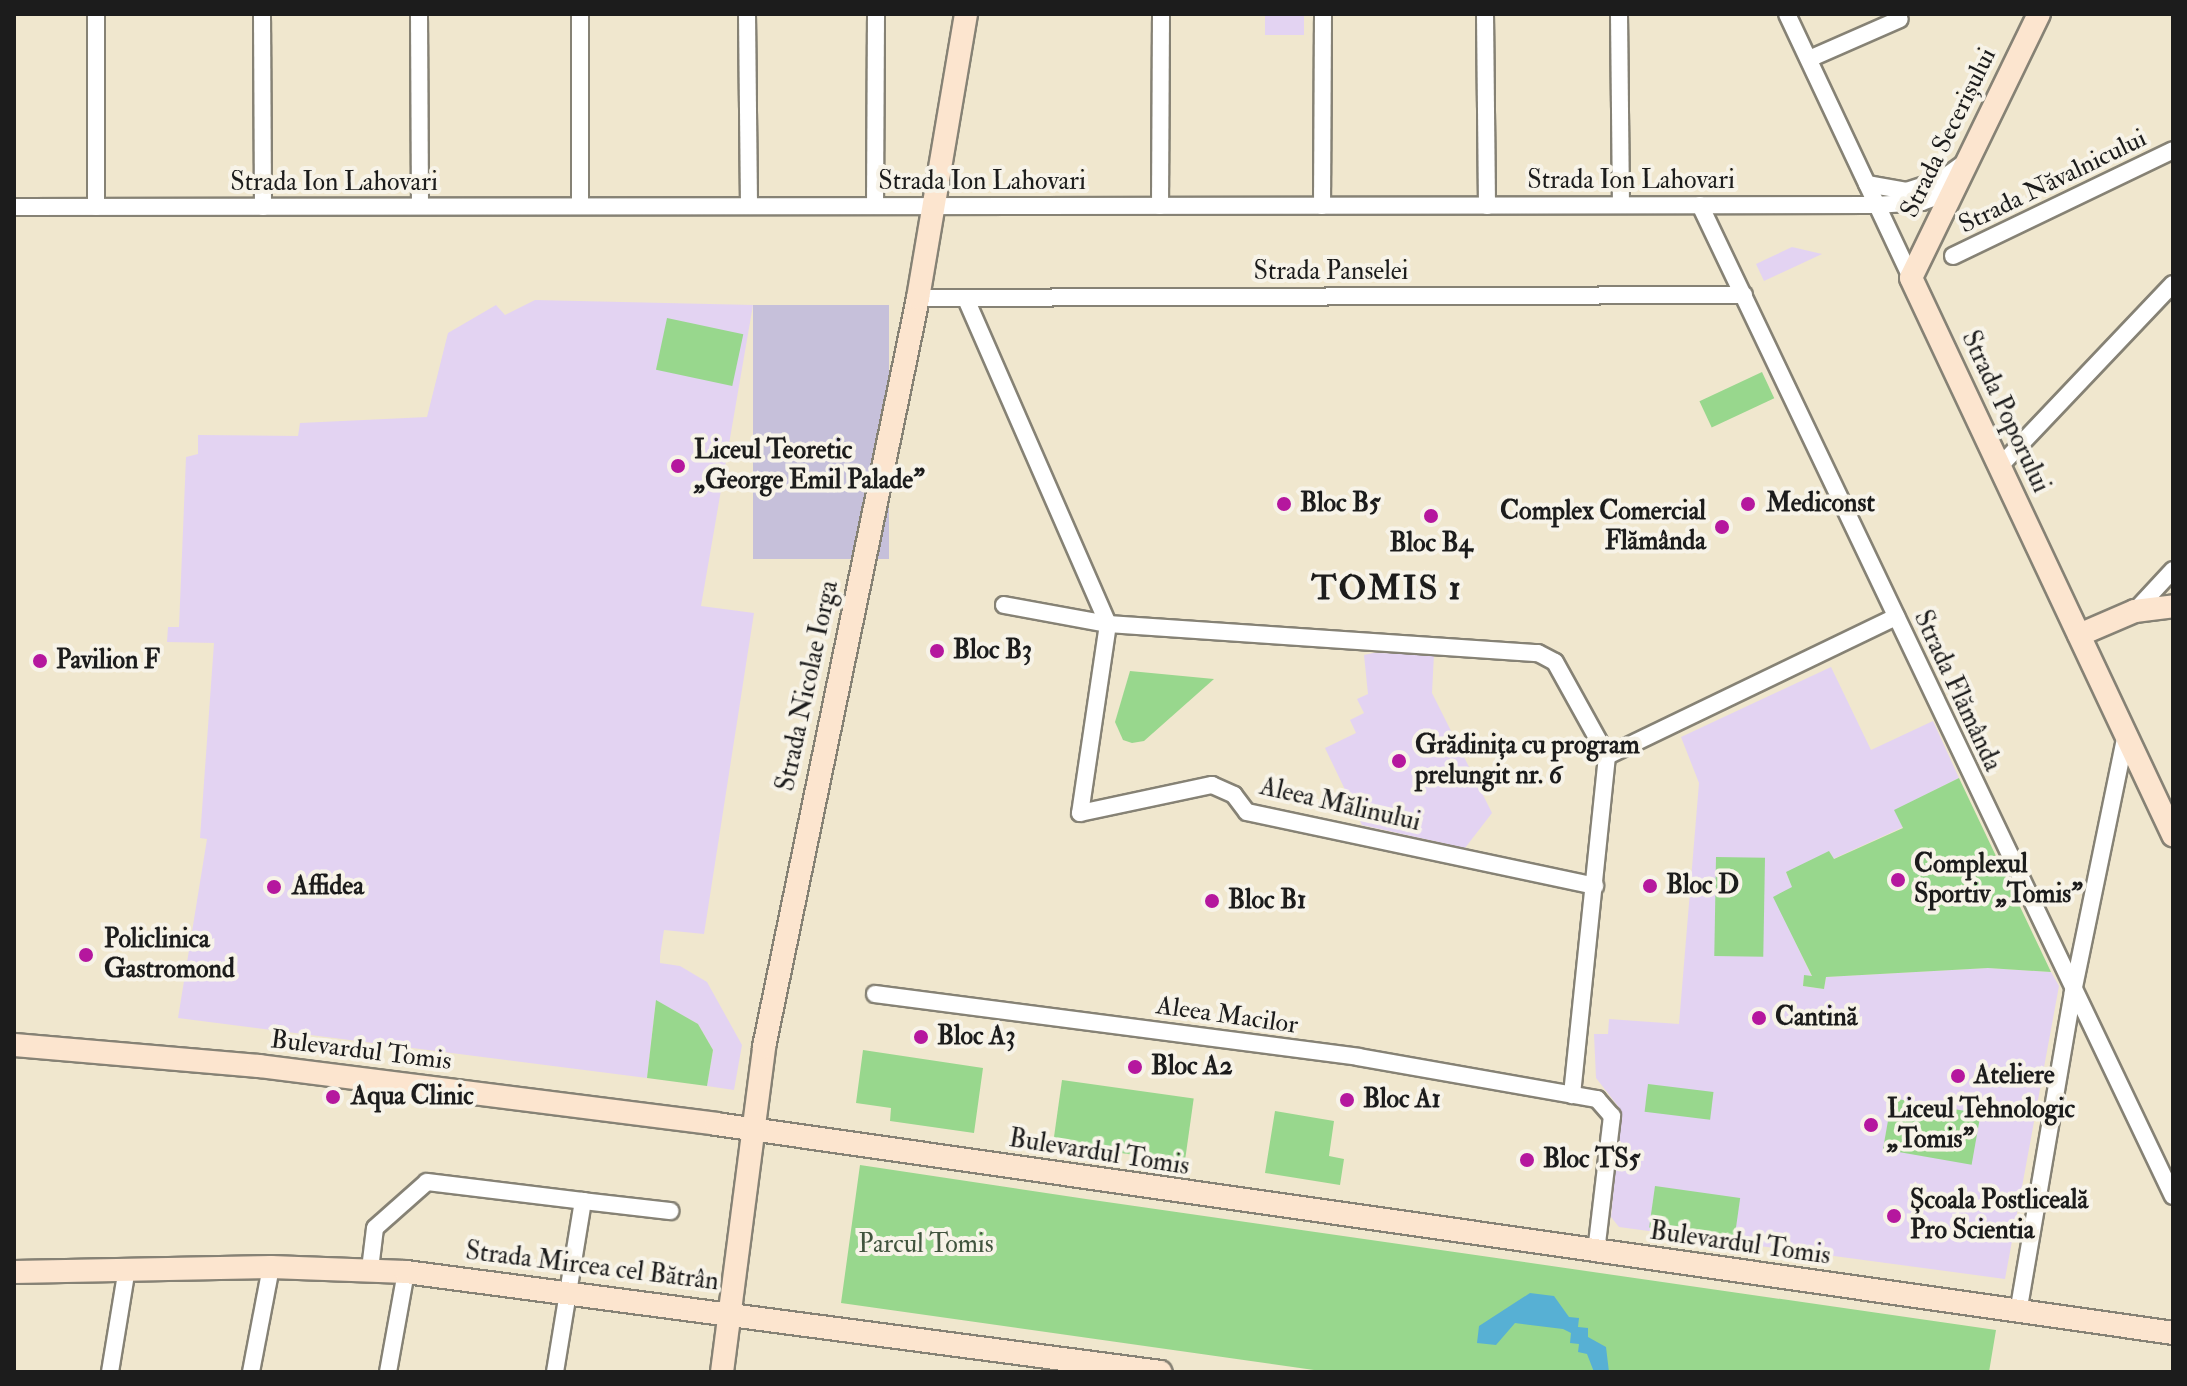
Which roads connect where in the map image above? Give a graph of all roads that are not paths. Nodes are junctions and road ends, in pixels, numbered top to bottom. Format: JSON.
{"nodes":[{"id":1,"x":96,"y":14,"type":"edge"},
{"id":2,"x":262,"y":14,"type":"edge"},
{"id":3,"x":419,"y":14,"type":"edge"},
{"id":4,"x":580,"y":14,"type":"edge"},
{"id":5,"x":747,"y":14,"type":"edge"},
{"id":6,"x":876,"y":14,"type":"edge"},
{"id":7,"x":966,"y":14,"type":"edge"},
{"id":8,"x":1161,"y":14,"type":"edge"},
{"id":9,"x":1323,"y":14,"type":"edge"},
{"id":10,"x":1485,"y":14,"type":"edge"},
{"id":11,"x":1619,"y":14,"type":"edge"},
{"id":12,"x":1787,"y":14,"type":"edge"},
{"id":13,"x":2039,"y":14,"type":"edge"},
{"id":14,"x":1900,"y":19,"type":"dead end"},
{"id":15,"x":1809,"y":59,"type":"junction"},
{"id":16,"x":2173,"y":150,"type":"edge"},
{"id":17,"x":1964,"y":163,"type":"junction"},
{"id":18,"x":1867,"y":184,"type":"junction"},
{"id":19,"x":1949,"y":192,"type":"junction"},
{"id":20,"x":1621,"y":205,"type":"junction"},
{"id":21,"x":1700,"y":205,"type":"junction"},
{"id":22,"x":1876,"y":205,"type":"junction"},
{"id":23,"x":420,"y":206,"type":"junction"},
{"id":24,"x":580,"y":206,"type":"junction"},
{"id":25,"x":749,"y":206,"type":"junction"},
{"id":26,"x":875,"y":206,"type":"junction"},
{"id":27,"x":933,"y":206,"type":"junction"},
{"id":28,"x":1160,"y":206,"type":"junction"},
{"id":29,"x":1322,"y":206,"type":"junction"},
{"id":30,"x":1487,"y":206,"type":"junction"},
{"id":31,"x":14,"y":207,"type":"edge"},
{"id":32,"x":96,"y":207,"type":"junction"},
{"id":33,"x":263,"y":207,"type":"junction"},
{"id":34,"x":1953,"y":256,"type":"dead end"},
{"id":35,"x":1911,"y":278,"type":"junction"},
{"id":36,"x":2173,"y":284,"type":"edge"},
{"id":37,"x":1744,"y":295,"type":"junction"},
{"id":38,"x":918,"y":298,"type":"junction"},
{"id":39,"x":966,"y":299,"type":"junction"},
{"id":40,"x":2000,"y":466,"type":"junction"},
{"id":41,"x":2173,"y":570,"type":"edge"},
{"id":42,"x":1004,"y":605,"type":"dead end"},
{"id":43,"x":2173,"y":606,"type":"edge"},
{"id":44,"x":2135,"y":611,"type":"junction"},
{"id":45,"x":1896,"y":617,"type":"junction"},
{"id":46,"x":1108,"y":624,"type":"junction"},
{"id":47,"x":2079,"y":635,"type":"junction"},
{"id":48,"x":2126,"y":734,"type":"junction"},
{"id":49,"x":1607,"y":756,"type":"junction"},
{"id":50,"x":2173,"y":835,"type":"edge"},
{"id":51,"x":1595,"y":886,"type":"junction"},
{"id":52,"x":2073,"y":992,"type":"junction"},
{"id":53,"x":875,"y":994,"type":"dead end"},
{"id":54,"x":14,"y":1045,"type":"edge"},
{"id":55,"x":1572,"y":1095,"type":"junction"},
{"id":56,"x":757,"y":1130,"type":"junction"},
{"id":57,"x":2173,"y":1196,"type":"edge"},
{"id":58,"x":583,"y":1201,"type":"junction"},
{"id":59,"x":670,"y":1211,"type":"dead end"},
{"id":60,"x":1596,"y":1252,"type":"junction"},
{"id":61,"x":271,"y":1267,"type":"junction"},
{"id":62,"x":127,"y":1268,"type":"junction"},
{"id":63,"x":370,"y":1269,"type":"junction"},
{"id":64,"x":14,"y":1272,"type":"edge"},
{"id":65,"x":406,"y":1272,"type":"junction"},
{"id":66,"x":569,"y":1294,"type":"junction"},
{"id":67,"x":733,"y":1312,"type":"junction"},
{"id":68,"x":2018,"y":1313,"type":"junction"},
{"id":69,"x":2173,"y":1333,"type":"edge"},
{"id":70,"x":110,"y":1372,"type":"edge"},
{"id":71,"x":251,"y":1372,"type":"edge"},
{"id":72,"x":388,"y":1372,"type":"edge"},
{"id":73,"x":555,"y":1372,"type":"edge"},
{"id":74,"x":722,"y":1372,"type":"edge"},
{"id":75,"x":1160,"y":1372,"type":"edge"}],
"edges":[{"from":1,"to":32,"type":"street"},
{"from":2,"to":33,"type":"street"},
{"from":3,"to":23,"type":"street"},
{"from":4,"to":24,"type":"street"},
{"from":5,"to":25,"type":"street"},
{"from":6,"to":26,"type":"street"},
{"from":7,"to":27,"type":"main road","name":"Strada Nicolae Iorga"},
{"from":8,"to":28,"type":"street"},
{"from":9,"to":29,"type":"street"},
{"from":10,"to":30,"type":"street"},
{"from":11,"to":20,"type":"street"},
{"from":12,"to":15,"type":"street","name":"Strada Poporului"},
{"from":13,"to":17,"type":"main road","name":"Strada Secerișului"},
{"from":14,"to":15,"type":"street"},
{"from":15,"to":18,"type":"street","name":"Strada Poporului"},
{"from":16,"to":34,"type":"street","name":"Strada Năvalnicului"},
{"from":17,"to":18,"type":"street"},
{"from":17,"to":19,"type":"main road","name":"Strada Secerișului"},
{"from":18,"to":22,"type":"street","name":"Strada Poporului"},
{"from":19,"to":22,"type":"street","name":"Strada Ion Lahovari"},
{"from":19,"to":35,"type":"main road","name":"Strada Secerișului"},
{"from":20,"to":21,"type":"street","name":"Strada Ion Lahovari"},
{"from":20,"to":30,"type":"street","name":"Strada Ion Lahovari"},
{"from":21,"to":22,"type":"street","name":"Strada Ion Lahovari"},
{"from":21,"to":37,"type":"street","name":"Strada Flămânda"},
{"from":22,"to":35,"type":"street","name":"Strada Poporului"},
{"from":23,"to":24,"type":"street","name":"Strada Ion Lahovari"},
{"from":23,"to":33,"type":"street","name":"Strada Ion Lahovari"},
{"from":24,"to":25,"type":"street","name":"Strada Ion Lahovari"},
{"from":25,"to":26,"type":"street","name":"Strada Ion Lahovari"},
{"from":26,"to":27,"type":"street","name":"Strada Ion Lahovari"},
{"from":27,"to":28,"type":"street","name":"Strada Ion Lahovari"},
{"from":27,"to":38,"type":"main road","name":"Strada Nicolae Iorga"},
{"from":28,"to":29,"type":"street","name":"Strada Ion Lahovari"},
{"from":29,"to":30,"type":"street","name":"Strada Ion Lahovari"},
{"from":31,"to":32,"type":"street","name":"Strada Ion Lahovari"},
{"from":32,"to":33,"type":"street","name":"Strada Ion Lahovari"},
{"from":35,"to":40,"type":"main road","name":"Strada Poporului"},
{"from":36,"to":40,"type":"street"},
{"from":37,"to":39,"type":"street","name":"Strada Panselei"},
{"from":37,"to":45,"type":"street","name":"Strada Flămânda"},
{"from":38,"to":39,"type":"street","name":"Strada Panselei"},
{"from":38,"to":56,"type":"main road","name":"Strada Nicolae Iorga"},
{"from":39,"to":46,"type":"street"},
{"from":40,"to":47,"type":"main road","name":"Strada Poporului"},
{"from":41,"to":44,"type":"street"},
{"from":42,"to":46,"type":"street"},
{"from":43,"to":44,"type":"main road"},
{"from":44,"to":47,"type":"main road"},
{"from":45,"to":49,"type":"street"},
{"from":45,"to":52,"type":"street","name":"Strada Flămânda"},
{"from":46,"to":49,"type":"street"},
{"from":46,"to":51,"type":"street","name":"Aleea Mălinului"},
{"from":47,"to":48,"type":"main road","name":"Strada Poporului"},
{"from":48,"to":50,"type":"main road","name":"Strada Poporului"},
{"from":48,"to":52,"type":"street"},
{"from":49,"to":51,"type":"street"},
{"from":51,"to":55,"type":"street"},
{"from":52,"to":57,"type":"street","name":"Strada Flămânda"},
{"from":52,"to":68,"type":"street"},
{"from":53,"to":55,"type":"street","name":"Aleea Macilor"},
{"from":54,"to":56,"type":"main road","name":"Bulevardul Tomis"},
{"from":55,"to":60,"type":"street"},
{"from":56,"to":60,"type":"main road","name":"Bulevardul Tomis"},
{"from":56,"to":67,"type":"main road","name":"Strada Nicolae Iorga"},
{"from":58,"to":59,"type":"street"},
{"from":58,"to":63,"type":"street"},
{"from":58,"to":66,"type":"street"},
{"from":60,"to":68,"type":"main road","name":"Bulevardul Tomis"},
{"from":61,"to":62,"type":"main road","name":"Strada Mircea cel Bătrân"},
{"from":61,"to":63,"type":"main road","name":"Strada Mircea cel Bătrân"},
{"from":61,"to":71,"type":"street"},
{"from":62,"to":64,"type":"main road","name":"Strada Mircea cel Bătrân"},
{"from":62,"to":70,"type":"street"},
{"from":63,"to":65,"type":"main road","name":"Strada Mircea cel Bătrân"},
{"from":65,"to":66,"type":"main road","name":"Strada Mircea cel Bătrân"},
{"from":65,"to":72,"type":"street"},
{"from":66,"to":67,"type":"main road","name":"Strada Mircea cel Bătrân"},
{"from":66,"to":73,"type":"street"},
{"from":67,"to":74,"type":"main road","name":"Strada Nicolae Iorga"},
{"from":67,"to":75,"type":"main road","name":"Strada Mircea cel Bătrân"},
{"from":68,"to":69,"type":"main road","name":"Bulevardul Tomis"}]}
